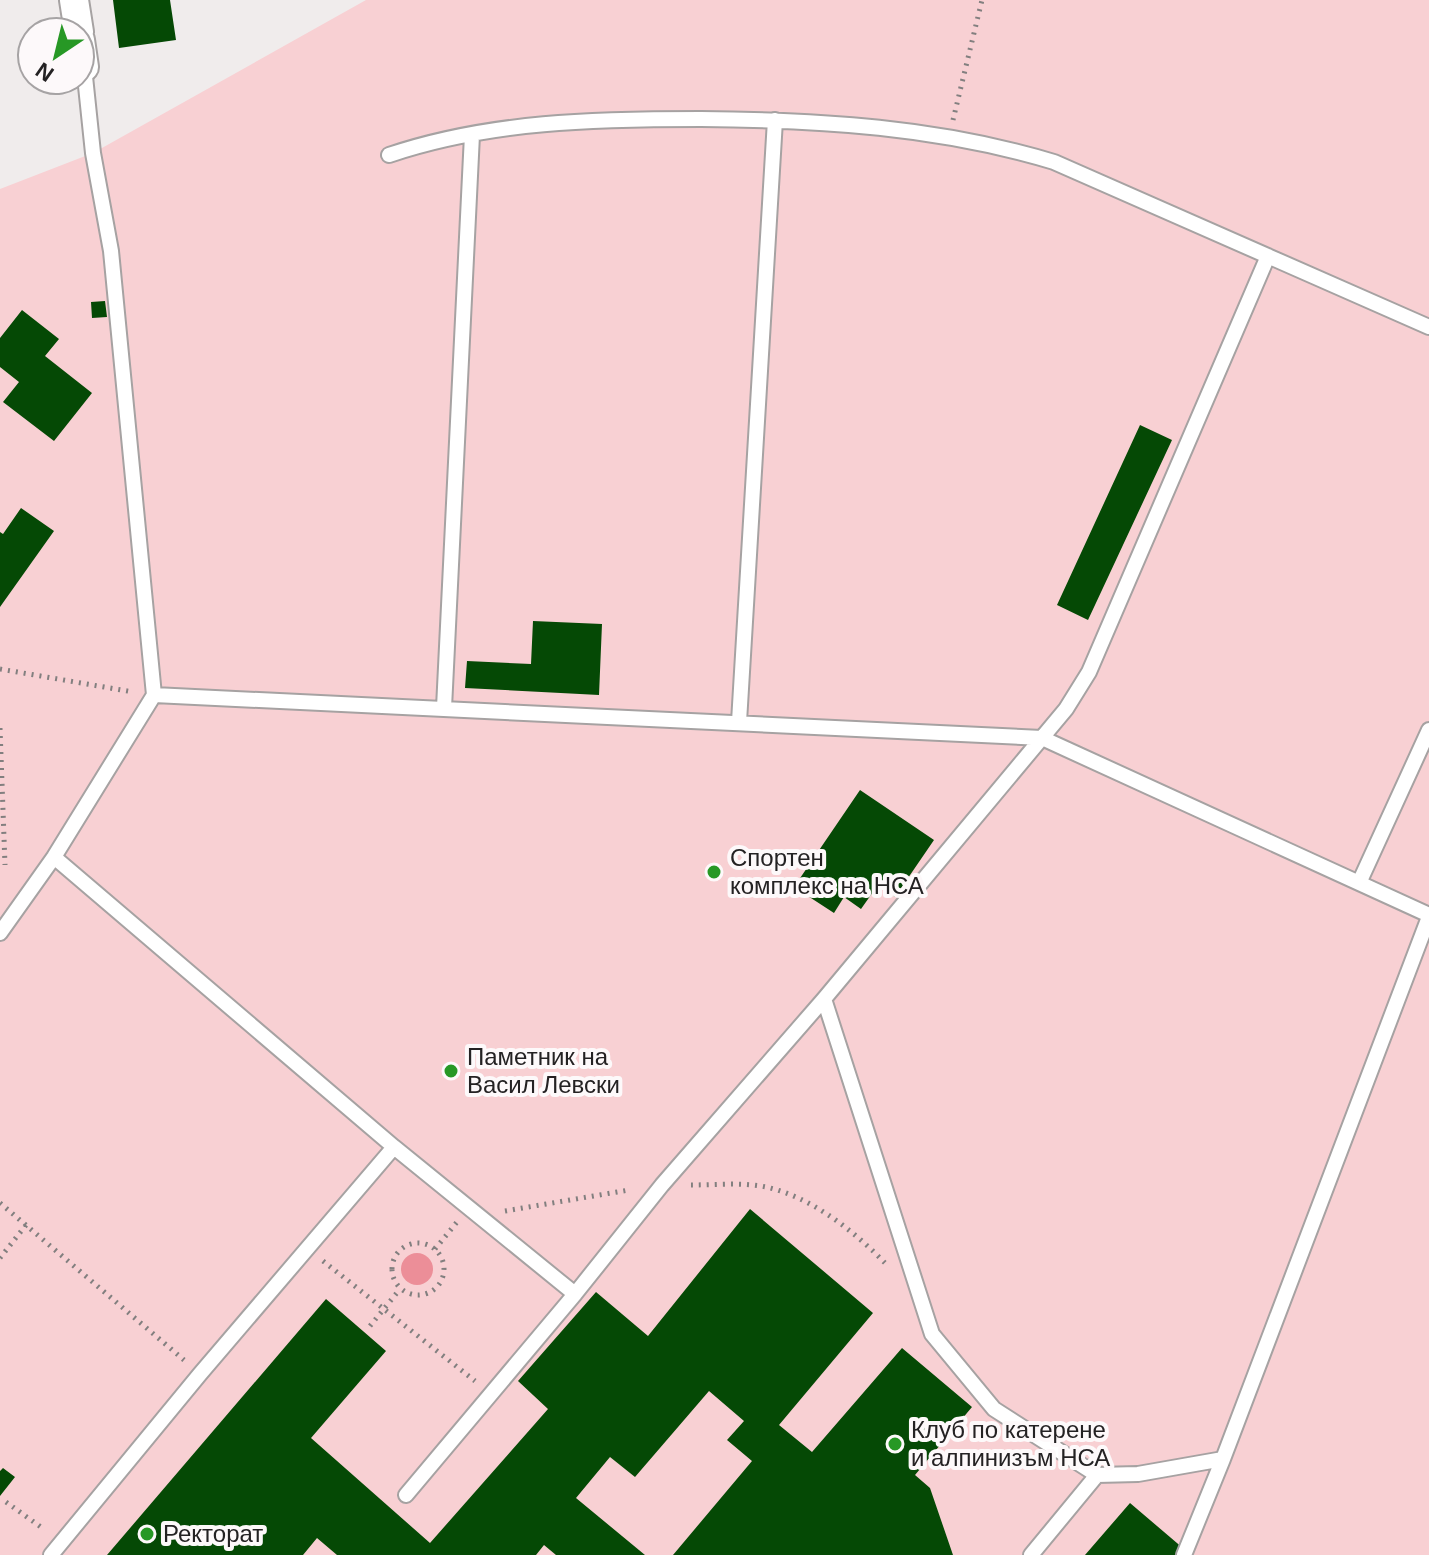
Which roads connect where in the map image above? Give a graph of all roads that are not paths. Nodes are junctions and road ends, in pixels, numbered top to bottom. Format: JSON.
{"nodes":[{"id":1,"x":87,"y":96,"type":"edge"},
{"id":2,"x":775,"y":120,"type":"junction"},
{"id":3,"x":472,"y":135,"type":"junction"},
{"id":4,"x":389,"y":155,"type":"dead end"},
{"id":5,"x":1268,"y":256,"type":"junction"},
{"id":6,"x":1429,"y":327,"type":"edge"},
{"id":7,"x":154,"y":695,"type":"junction"},
{"id":8,"x":444,"y":708,"type":"junction"},
{"id":9,"x":739,"y":722,"type":"junction"},
{"id":10,"x":1429,"y":730,"type":"edge"},
{"id":11,"x":1042,"y":738,"type":"junction"},
{"id":12,"x":54,"y":857,"type":"junction"},
{"id":13,"x":1359,"y":883,"type":"junction"},
{"id":14,"x":1429,"y":916,"type":"edge"},
{"id":15,"x":0,"y":933,"type":"edge"},
{"id":16,"x":824,"y":999,"type":"junction"},
{"id":17,"x":394,"y":1147,"type":"junction"},
{"id":18,"x":575,"y":1294,"type":"junction"},
{"id":19,"x":1223,"y":1459,"type":"junction"},
{"id":20,"x":1097,"y":1475,"type":"junction"},
{"id":21,"x":406,"y":1495,"type":"dead end"},
{"id":22,"x":51,"y":1555,"type":"edge"},
{"id":23,"x":1031,"y":1555,"type":"edge"},
{"id":24,"x":1184,"y":1555,"type":"edge"}],
"edges":[{"from":1,"to":7,"type":"lane"},
{"from":2,"to":3,"type":"lane"},
{"from":2,"to":5,"type":"lane"},
{"from":2,"to":9,"type":"lane"},
{"from":3,"to":4,"type":"lane"},
{"from":3,"to":8,"type":"lane"},
{"from":5,"to":6,"type":"lane"},
{"from":5,"to":11,"type":"lane"},
{"from":7,"to":8,"type":"lane"},
{"from":7,"to":12,"type":"lane"},
{"from":8,"to":9,"type":"lane"},
{"from":9,"to":11,"type":"lane"},
{"from":10,"to":13,"type":"lane"},
{"from":11,"to":13,"type":"lane"},
{"from":11,"to":16,"type":"lane"},
{"from":12,"to":15,"type":"lane"},
{"from":12,"to":17,"type":"lane"},
{"from":13,"to":14,"type":"lane"},
{"from":14,"to":19,"type":"lane"},
{"from":16,"to":18,"type":"lane"},
{"from":16,"to":20,"type":"lane"},
{"from":17,"to":18,"type":"lane"},
{"from":17,"to":22,"type":"lane"},
{"from":18,"to":21,"type":"lane"},
{"from":19,"to":20,"type":"lane"},
{"from":19,"to":24,"type":"lane"},
{"from":20,"to":23,"type":"lane"}]}
